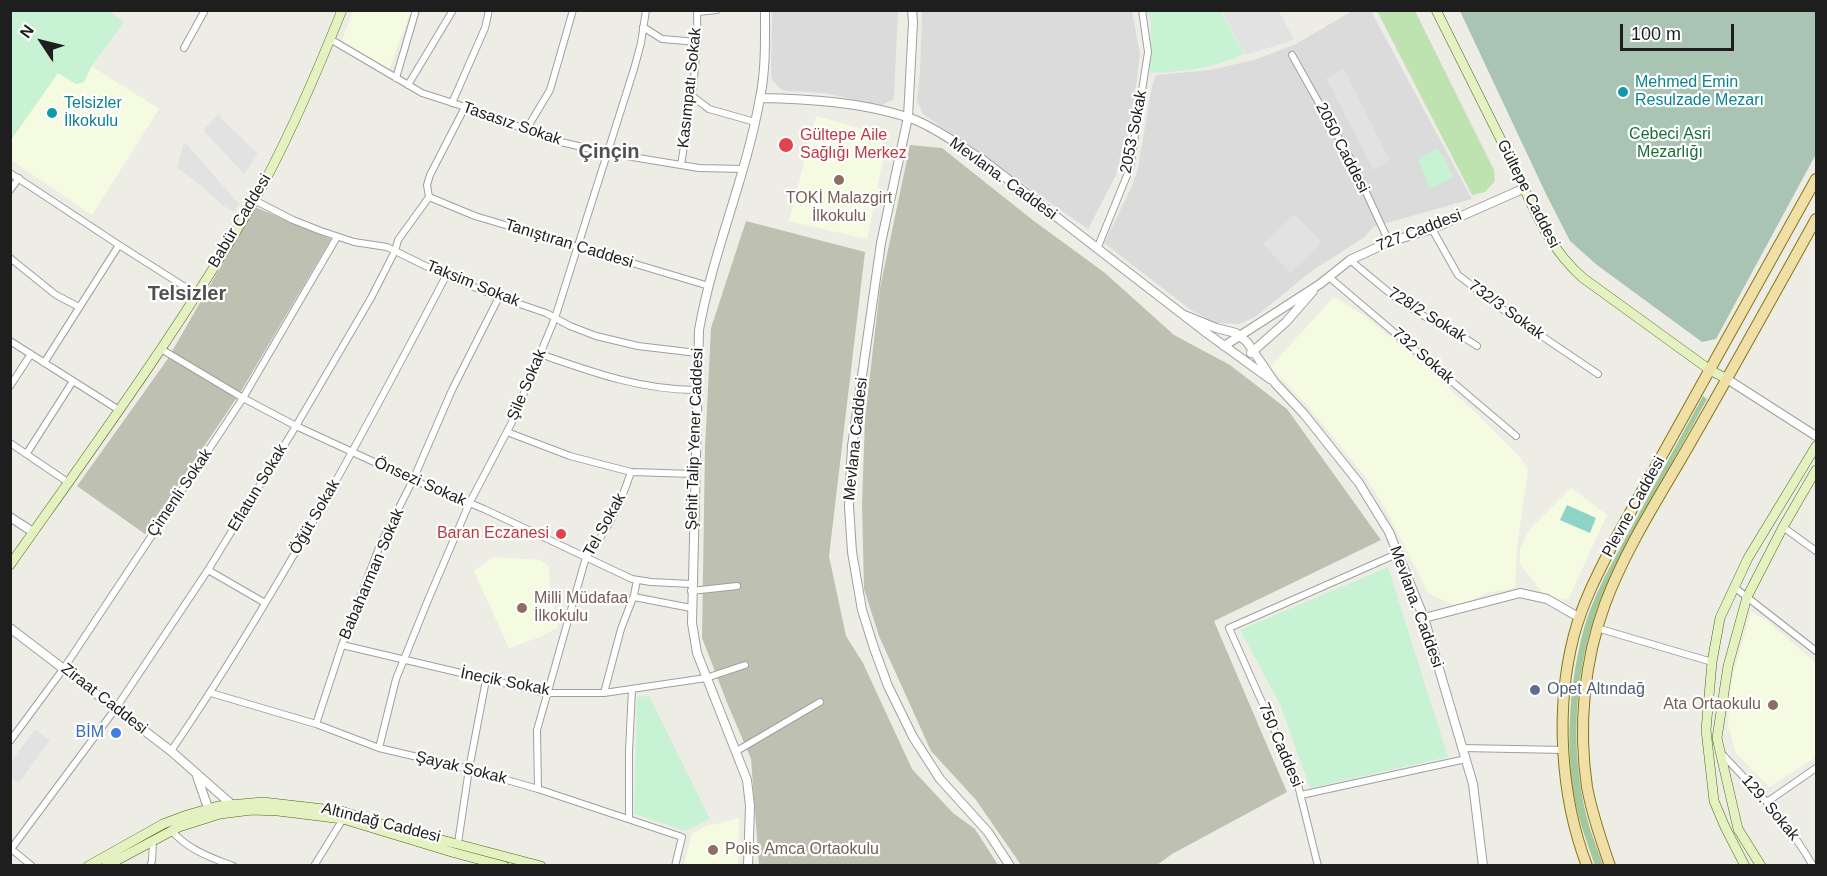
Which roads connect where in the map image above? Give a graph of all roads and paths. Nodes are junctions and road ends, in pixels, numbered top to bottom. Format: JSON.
{"nodes":[{"id":1,"x":205,"y":10,"type":"edge"},
{"id":2,"x":342,"y":10,"type":"edge"},
{"id":3,"x":416,"y":10,"type":"edge"},
{"id":4,"x":453,"y":10,"type":"edge"},
{"id":5,"x":489,"y":10,"type":"edge"},
{"id":6,"x":573,"y":10,"type":"edge"},
{"id":7,"x":646,"y":10,"type":"edge"},
{"id":8,"x":717,"y":10,"type":"edge"},
{"id":9,"x":765,"y":10,"type":"edge"},
{"id":10,"x":912,"y":10,"type":"edge"},
{"id":11,"x":1142,"y":10,"type":"edge"},
{"id":12,"x":1436,"y":10,"type":"edge"},
{"id":13,"x":697,"y":11,"type":"edge"},
{"id":14,"x":643,"y":27,"type":"junction"},
{"id":15,"x":330,"y":39,"type":"junction"},
{"id":16,"x":698,"y":42,"type":"junction"},
{"id":17,"x":184,"y":48,"type":"dead end"},
{"id":18,"x":1292,"y":55,"type":"dead end"},
{"id":19,"x":396,"y":78,"type":"junction"},
{"id":20,"x":408,"y":85,"type":"junction"},
{"id":21,"x":692,"y":96,"type":"junction"},
{"id":22,"x":760,"y":98,"type":"junction"},
{"id":23,"x":452,"y":103,"type":"junction"},
{"id":24,"x":465,"y":107,"type":"junction"},
{"id":25,"x":908,"y":117,"type":"junction"},
{"id":26,"x":755,"y":122,"type":"junction"},
{"id":27,"x":526,"y":130,"type":"junction"},
{"id":28,"x":608,"y":153,"type":"junction"},
{"id":29,"x":681,"y":165,"type":"junction"},
{"id":30,"x":743,"y":169,"type":"junction"},
{"id":31,"x":10,"y":173,"type":"edge"},
{"id":32,"x":19,"y":178,"type":"junction"},
{"id":33,"x":1816,"y":179,"type":"edge"},
{"id":34,"x":1525,"y":188,"type":"junction"},
{"id":35,"x":10,"y":190,"type":"edge"},
{"id":36,"x":429,"y":197,"type":"junction"},
{"id":37,"x":254,"y":200,"type":"junction"},
{"id":38,"x":1816,"y":219,"type":"edge"},
{"id":39,"x":1432,"y":229,"type":"junction"},
{"id":40,"x":337,"y":237,"type":"junction"},
{"id":41,"x":1389,"y":242,"type":"junction"},
{"id":42,"x":119,"y":245,"type":"junction"},
{"id":43,"x":578,"y":246,"type":"junction"},
{"id":44,"x":1097,"y":249,"type":"junction"},
{"id":45,"x":395,"y":251,"type":"junction"},
{"id":46,"x":10,"y":258,"type":"edge"},
{"id":47,"x":1350,"y":260,"type":"junction"},
{"id":48,"x":446,"y":276,"type":"junction"},
{"id":49,"x":1329,"y":277,"type":"junction"},
{"id":50,"x":1320,"y":284,"type":"junction"},
{"id":51,"x":709,"y":286,"type":"junction"},
{"id":52,"x":196,"y":294,"type":"junction"},
{"id":53,"x":499,"y":297,"type":"junction"},
{"id":54,"x":79,"y":307,"type":"junction"},
{"id":55,"x":1184,"y":315,"type":"junction"},
{"id":56,"x":555,"y":318,"type":"junction"},
{"id":57,"x":1239,"y":335,"type":"junction"},
{"id":58,"x":10,"y":341,"type":"edge"},
{"id":59,"x":1224,"y":346,"type":"junction"},
{"id":60,"x":1477,"y":346,"type":"dead end"},
{"id":61,"x":160,"y":349,"type":"junction"},
{"id":62,"x":1253,"y":350,"type":"junction"},
{"id":63,"x":697,"y":353,"type":"junction"},
{"id":64,"x":31,"y":354,"type":"junction"},
{"id":65,"x":540,"y":354,"type":"junction"},
{"id":66,"x":1245,"y":360,"type":"junction"},
{"id":67,"x":44,"y":363,"type":"junction"},
{"id":68,"x":1710,"y":370,"type":"junction"},
{"id":69,"x":1598,"y":375,"type":"dead end"},
{"id":70,"x":1726,"y":379,"type":"junction"},
{"id":71,"x":73,"y":381,"type":"junction"},
{"id":72,"x":1275,"y":383,"type":"junction"},
{"id":73,"x":10,"y":386,"type":"edge"},
{"id":74,"x":696,"y":390,"type":"junction"},
{"id":75,"x":243,"y":398,"type":"junction"},
{"id":76,"x":119,"y":410,"type":"junction"},
{"id":77,"x":296,"y":426,"type":"junction"},
{"id":78,"x":507,"y":432,"type":"junction"},
{"id":79,"x":1516,"y":436,"type":"dead end"},
{"id":80,"x":1816,"y":436,"type":"edge"},
{"id":81,"x":10,"y":443,"type":"edge"},
{"id":82,"x":1816,"y":446,"type":"edge"},
{"id":83,"x":354,"y":452,"type":"junction"},
{"id":84,"x":27,"y":453,"type":"junction"},
{"id":85,"x":1816,"y":470,"type":"edge"},
{"id":86,"x":631,"y":472,"type":"junction"},
{"id":87,"x":694,"y":474,"type":"junction"},
{"id":88,"x":413,"y":480,"type":"junction"},
{"id":89,"x":69,"y":483,"type":"junction"},
{"id":90,"x":469,"y":504,"type":"junction"},
{"id":91,"x":10,"y":517,"type":"edge"},
{"id":92,"x":1783,"y":527,"type":"junction"},
{"id":93,"x":33,"y":532,"type":"junction"},
{"id":94,"x":1816,"y":551,"type":"edge"},
{"id":95,"x":1399,"y":553,"type":"junction"},
{"id":96,"x":586,"y":557,"type":"junction"},
{"id":97,"x":10,"y":565,"type":"edge"},
{"id":98,"x":208,"y":570,"type":"junction"},
{"id":99,"x":637,"y":580,"type":"junction"},
{"id":100,"x":737,"y":586,"type":"dead end"},
{"id":101,"x":1734,"y":587,"type":"junction"},
{"id":102,"x":691,"y":588,"type":"junction"},
{"id":103,"x":633,"y":597,"type":"junction"},
{"id":104,"x":1747,"y":597,"type":"junction"},
{"id":105,"x":265,"y":603,"type":"junction"},
{"id":106,"x":691,"y":608,"type":"junction"},
{"id":107,"x":1424,"y":618,"type":"junction"},
{"id":108,"x":1580,"y":618,"type":"junction"},
{"id":109,"x":10,"y":628,"type":"edge"},
{"id":110,"x":1597,"y":628,"type":"junction"},
{"id":111,"x":342,"y":645,"type":"junction"},
{"id":112,"x":1816,"y":651,"type":"edge"},
{"id":113,"x":404,"y":660,"type":"junction"},
{"id":114,"x":1712,"y":662,"type":"junction"},
{"id":115,"x":745,"y":665,"type":"dead end"},
{"id":116,"x":64,"y":668,"type":"junction"},
{"id":117,"x":706,"y":678,"type":"junction"},
{"id":118,"x":486,"y":680,"type":"junction"},
{"id":119,"x":632,"y":689,"type":"junction"},
{"id":120,"x":211,"y":693,"type":"junction"},
{"id":121,"x":546,"y":693,"type":"junction"},
{"id":122,"x":604,"y":693,"type":"junction"},
{"id":123,"x":820,"y":702,"type":"dead end"},
{"id":124,"x":116,"y":708,"type":"junction"},
{"id":125,"x":316,"y":724,"type":"junction"},
{"id":126,"x":10,"y":741,"type":"edge"},
{"id":127,"x":379,"y":748,"type":"junction"},
{"id":128,"x":1462,"y":748,"type":"junction"},
{"id":129,"x":1563,"y":750,"type":"junction"},
{"id":130,"x":171,"y":751,"type":"junction"},
{"id":131,"x":735,"y":752,"type":"junction"},
{"id":132,"x":1722,"y":754,"type":"junction"},
{"id":133,"x":1466,"y":759,"type":"junction"},
{"id":134,"x":1816,"y":768,"type":"edge"},
{"id":135,"x":469,"y":769,"type":"junction"},
{"id":136,"x":195,"y":773,"type":"junction"},
{"id":137,"x":538,"y":789,"type":"junction"},
{"id":138,"x":1301,"y":795,"type":"junction"},
{"id":139,"x":1767,"y":802,"type":"junction"},
{"id":140,"x":231,"y":804,"type":"junction"},
{"id":141,"x":207,"y":813,"type":"junction"},
{"id":142,"x":343,"y":819,"type":"junction"},
{"id":143,"x":629,"y":819,"type":"junction"},
{"id":144,"x":171,"y":830,"type":"junction"},
{"id":145,"x":153,"y":840,"type":"junction"},
{"id":146,"x":458,"y":843,"type":"junction"},
{"id":147,"x":11,"y":849,"type":"edge"},
{"id":148,"x":32,"y":866,"type":"edge"},
{"id":149,"x":88,"y":866,"type":"edge"},
{"id":150,"x":106,"y":866,"type":"edge"},
{"id":151,"x":150,"y":866,"type":"edge"},
{"id":152,"x":234,"y":866,"type":"edge"},
{"id":153,"x":314,"y":866,"type":"edge"},
{"id":154,"x":504,"y":866,"type":"edge"},
{"id":155,"x":541,"y":866,"type":"edge"},
{"id":156,"x":675,"y":866,"type":"edge"},
{"id":157,"x":748,"y":866,"type":"edge"},
{"id":158,"x":1010,"y":866,"type":"edge"},
{"id":159,"x":1318,"y":866,"type":"edge"},
{"id":160,"x":1484,"y":866,"type":"edge"},
{"id":161,"x":1587,"y":866,"type":"edge"},
{"id":162,"x":1610,"y":866,"type":"edge"},
{"id":163,"x":1745,"y":866,"type":"edge"},
{"id":164,"x":1761,"y":866,"type":"edge"},
{"id":165,"x":1813,"y":866,"type":"edge"}],
"edges":[{"from":1,"to":17,"type":"street"},
{"from":2,"to":15,"type":"main road","name":"Babür Caddesi"},
{"from":3,"to":19,"type":"street"},
{"from":4,"to":20,"type":"street"},
{"from":5,"to":23,"type":"street"},
{"from":6,"to":27,"type":"street"},
{"from":7,"to":14,"type":"street","name":"Şile Sokak"},
{"from":8,"to":13,"type":"street"},
{"from":9,"to":22,"type":"street","name":"Şehit Talip Yener Caddesi"},
{"from":10,"to":25,"type":"street","name":"Mevlana Caddesi"},
{"from":11,"to":44,"type":"street","name":"2053 Sokak"},
{"from":12,"to":34,"type":"main road","name":"Gültepe Caddesi"},
{"from":13,"to":16,"type":"street","name":"Kasımpatı Sokak"},
{"from":14,"to":16,"type":"street"},
{"from":14,"to":28,"type":"street","name":"Şile Sokak"},
{"from":15,"to":19,"type":"street","name":"Tasasız Sokak"},
{"from":15,"to":37,"type":"main road","name":"Babür Caddesi"},
{"from":16,"to":21,"type":"street","name":"Kasımpatı Sokak"},
{"from":18,"to":41,"type":"street","name":"2050 Caddesi"},
{"from":19,"to":20,"type":"street","name":"Tasasız Sokak"},
{"from":20,"to":23,"type":"street","name":"Tasasız Sokak"},
{"from":21,"to":26,"type":"street"},
{"from":21,"to":29,"type":"street","name":"Kasımpatı Sokak"},
{"from":22,"to":25,"type":"street","name":"Mevlana. Caddesi"},
{"from":22,"to":26,"type":"street","name":"Şehit Talip Yener Caddesi"},
{"from":23,"to":24,"type":"street","name":"Tasasız Sokak"},
{"from":24,"to":27,"type":"street","name":"Tasasız Sokak"},
{"from":24,"to":36,"type":"street","name":"Eflatun Sokak"},
{"from":25,"to":44,"type":"street","name":"Mevlana. Caddesi"},
{"from":25,"to":158,"type":"street","name":"Mevlana Caddesi"},
{"from":26,"to":30,"type":"street","name":"Şehit Talip Yener Caddesi"},
{"from":27,"to":28,"type":"street","name":"Tasasız Sokak"},
{"from":28,"to":29,"type":"street","name":"Tasasız Sokak"},
{"from":28,"to":43,"type":"street","name":"Şile Sokak"},
{"from":29,"to":30,"type":"street","name":"Tasasız Sokak"},
{"from":30,"to":51,"type":"street","name":"Şehit Talip Yener Caddesi"},
{"from":31,"to":32,"type":"street"},
{"from":32,"to":35,"type":"street"},
{"from":32,"to":42,"type":"street"},
{"from":33,"to":68,"type":"main road","name":"Plevne Caddesi"},
{"from":34,"to":39,"type":"street","name":"727 Caddesi"},
{"from":34,"to":68,"type":"main road","name":"Gültepe Caddesi"},
{"from":36,"to":43,"type":"street","name":"Tanıştıran Caddesi"},
{"from":36,"to":45,"type":"street","name":"Eflatun Sokak"},
{"from":37,"to":40,"type":"street","name":"Taksim Sokak"},
{"from":37,"to":52,"type":"main road","name":"Babür Caddesi"},
{"from":38,"to":70,"type":"main road","name":"Plevne Caddesi"},
{"from":39,"to":41,"type":"street","name":"727 Caddesi"},
{"from":39,"to":69,"type":"street","name":"732/3 Sokak"},
{"from":40,"to":45,"type":"street","name":"Taksim Sokak"},
{"from":40,"to":75,"type":"street","name":"Çimenli Sokak"},
{"from":41,"to":47,"type":"street","name":"727 Caddesi"},
{"from":42,"to":52,"type":"street"},
{"from":42,"to":54,"type":"street"},
{"from":43,"to":51,"type":"street","name":"Tanıştıran Caddesi"},
{"from":43,"to":56,"type":"street","name":"Şile Sokak"},
{"from":44,"to":55,"type":"street","name":"Mevlana. Caddesi"},
{"from":45,"to":48,"type":"street","name":"Taksim Sokak"},
{"from":45,"to":77,"type":"street","name":"Eflatun Sokak"},
{"from":46,"to":54,"type":"street"},
{"from":47,"to":49,"type":"street","name":"727 Caddesi"},
{"from":47,"to":60,"type":"street","name":"728/2 Sokak"},
{"from":48,"to":53,"type":"street","name":"Taksim Sokak"},
{"from":48,"to":83,"type":"street","name":"Öğüt Sokak"},
{"from":49,"to":50,"type":"street","name":"727 Caddesi"},
{"from":49,"to":79,"type":"street","name":"732 Sokak"},
{"from":50,"to":57,"type":"street","name":"727 Caddesi"},
{"from":50,"to":62,"type":"street","name":"727 Caddesi"},
{"from":51,"to":63,"type":"street","name":"Şehit Talip Yener Caddesi"},
{"from":52,"to":61,"type":"main road","name":"Babür Caddesi"},
{"from":53,"to":56,"type":"street","name":"Taksim Sokak"},
{"from":53,"to":88,"type":"street","name":"Babaharman Sokak"},
{"from":54,"to":67,"type":"street"},
{"from":55,"to":57,"type":"street","name":"Mevlana. Caddesi"},
{"from":55,"to":59,"type":"street","name":"Mevlana. Caddesi"},
{"from":56,"to":63,"type":"street","name":"Taksim Sokak"},
{"from":56,"to":65,"type":"street","name":"Şile Sokak"},
{"from":57,"to":59,"type":"street","name":"727 Caddesi"},
{"from":57,"to":62,"type":"street","name":"Mevlana. Caddesi"},
{"from":58,"to":64,"type":"street"},
{"from":59,"to":66,"type":"street","name":"Mevlana. Caddesi"},
{"from":61,"to":75,"type":"street","name":"Önsezi Sokak"},
{"from":61,"to":76,"type":"main road","name":"Babür Caddesi"},
{"from":62,"to":66,"type":"street","name":"727 Caddesi"},
{"from":62,"to":72,"type":"street","name":"Mevlana. Caddesi"},
{"from":63,"to":74,"type":"street","name":"Şehit Talip Yener Caddesi"},
{"from":64,"to":67,"type":"street"},
{"from":64,"to":73,"type":"street"},
{"from":65,"to":74,"type":"street"},
{"from":65,"to":78,"type":"street","name":"Şile Sokak"},
{"from":66,"to":72,"type":"street","name":"Mevlana. Caddesi"},
{"from":67,"to":71,"type":"street"},
{"from":68,"to":70,"type":"main road","name":"Gültepe Caddesi"},
{"from":68,"to":108,"type":"main road","name":"Plevne Caddesi"},
{"from":70,"to":80,"type":"street"},
{"from":70,"to":110,"type":"main road","name":"Plevne Caddesi"},
{"from":71,"to":76,"type":"street"},
{"from":71,"to":84,"type":"street"},
{"from":72,"to":95,"type":"street","name":"Mevlana. Caddesi"},
{"from":74,"to":87,"type":"street","name":"Şehit Talip Yener Caddesi"},
{"from":75,"to":77,"type":"street","name":"Önsezi Sokak"},
{"from":75,"to":116,"type":"street","name":"Çimenli Sokak"},
{"from":76,"to":89,"type":"main road","name":"Babür Caddesi"},
{"from":77,"to":83,"type":"street","name":"Önsezi Sokak"},
{"from":77,"to":98,"type":"street","name":"Eflatun Sokak"},
{"from":78,"to":86,"type":"street"},
{"from":78,"to":90,"type":"street","name":"Şile Sokak"},
{"from":81,"to":84,"type":"street"},
{"from":82,"to":101,"type":"main road"},
{"from":83,"to":88,"type":"street","name":"Önsezi Sokak"},
{"from":83,"to":105,"type":"street","name":"Öğüt Sokak"},
{"from":84,"to":89,"type":"street"},
{"from":85,"to":92,"type":"main road"},
{"from":86,"to":87,"type":"street"},
{"from":86,"to":96,"type":"street","name":"Tel Sokak"},
{"from":87,"to":102,"type":"street","name":"Şehit Talip Yener Caddesi"},
{"from":88,"to":90,"type":"street","name":"Önsezi Sokak"},
{"from":88,"to":111,"type":"street","name":"Babaharman Sokak"},
{"from":89,"to":93,"type":"main road","name":"Babür Caddesi"},
{"from":90,"to":96,"type":"street","name":"Önsezi Sokak"},
{"from":90,"to":113,"type":"street","name":"Şile Sokak"},
{"from":91,"to":93,"type":"street"},
{"from":92,"to":94,"type":"street"},
{"from":92,"to":104,"type":"main road"},
{"from":93,"to":97,"type":"main road","name":"Babür Caddesi"},
{"from":95,"to":107,"type":"street","name":"Mevlana. Caddesi"},
{"from":95,"to":138,"type":"street","name":"750 Caddesi"},
{"from":96,"to":99,"type":"street","name":"Önsezi Sokak"},
{"from":96,"to":121,"type":"street","name":"Tel Sokak"},
{"from":98,"to":105,"type":"street"},
{"from":98,"to":124,"type":"street","name":"Eflatun Sokak"},
{"from":99,"to":102,"type":"street","name":"Önsezi Sokak"},
{"from":99,"to":103,"type":"street"},
{"from":100,"to":102,"type":"street","name":"Önsezi Sokak"},
{"from":101,"to":104,"type":"street"},
{"from":101,"to":114,"type":"main road"},
{"from":102,"to":106,"type":"street","name":"Şehit Talip Yener Caddesi"},
{"from":103,"to":106,"type":"street"},
{"from":103,"to":122,"type":"street"},
{"from":104,"to":112,"type":"street"},
{"from":104,"to":132,"type":"main road"},
{"from":105,"to":120,"type":"street","name":"Öğüt Sokak"},
{"from":106,"to":117,"type":"street","name":"Şehit Talip Yener Caddesi"},
{"from":107,"to":108,"type":"street"},
{"from":107,"to":128,"type":"street","name":"Mevlana. Caddesi"},
{"from":108,"to":129,"type":"main road","name":"Plevne Caddesi"},
{"from":109,"to":116,"type":"street","name":"Ziraat Caddesi"},
{"from":110,"to":114,"type":"street"},
{"from":110,"to":162,"type":"main road","name":"Plevne Caddesi"},
{"from":111,"to":113,"type":"street","name":"İnecik Sokak"},
{"from":111,"to":125,"type":"street","name":"Babaharman Sokak"},
{"from":113,"to":118,"type":"street","name":"İnecik Sokak"},
{"from":113,"to":127,"type":"street","name":"Şile Sokak"},
{"from":114,"to":163,"type":"main road"},
{"from":115,"to":117,"type":"street","name":"İnecik Sokak"},
{"from":116,"to":124,"type":"street","name":"Ziraat Caddesi"},
{"from":116,"to":126,"type":"street","name":"Çimenli Sokak"},
{"from":117,"to":119,"type":"street","name":"İnecik Sokak"},
{"from":117,"to":131,"type":"street","name":"Şehit Talip Yener Caddesi"},
{"from":118,"to":121,"type":"street","name":"İnecik Sokak"},
{"from":118,"to":135,"type":"street"},
{"from":119,"to":122,"type":"street","name":"İnecik Sokak"},
{"from":119,"to":143,"type":"street"},
{"from":120,"to":125,"type":"street","name":"Şayak Sokak"},
{"from":120,"to":130,"type":"street","name":"Öğüt Sokak"},
{"from":121,"to":122,"type":"street","name":"İnecik Sokak"},
{"from":121,"to":137,"type":"street","name":"Tel Sokak"},
{"from":123,"to":131,"type":"street"},
{"from":124,"to":130,"type":"street","name":"Ziraat Caddesi"},
{"from":124,"to":147,"type":"street","name":"Eflatun Sokak"},
{"from":125,"to":127,"type":"street","name":"Şayak Sokak"},
{"from":127,"to":135,"type":"street","name":"Şayak Sokak"},
{"from":128,"to":129,"type":"street"},
{"from":128,"to":133,"type":"street","name":"Mevlana. Caddesi"},
{"from":129,"to":161,"type":"main road","name":"Plevne Caddesi"},
{"from":130,"to":136,"type":"street","name":"Ziraat Caddesi"},
{"from":131,"to":157,"type":"street","name":"Şehit Talip Yener Caddesi"},
{"from":132,"to":139,"type":"street","name":"129. Sokak"},
{"from":132,"to":164,"type":"main road"},
{"from":133,"to":138,"type":"street"},
{"from":133,"to":160,"type":"street","name":"Mevlana. Caddesi"},
{"from":134,"to":139,"type":"street"},
{"from":135,"to":137,"type":"street","name":"Şayak Sokak"},
{"from":135,"to":146,"type":"street"},
{"from":136,"to":140,"type":"street","name":"Ziraat Caddesi"},
{"from":136,"to":141,"type":"street","name":"Ziraat Caddesi"},
{"from":137,"to":143,"type":"street","name":"Şayak Sokak"},
{"from":138,"to":159,"type":"street","name":"750 Caddesi"},
{"from":139,"to":165,"type":"street","name":"129. Sokak"},
{"from":140,"to":141,"type":"main road","name":"Altındağ Caddesi"},
{"from":140,"to":146,"type":"main road","name":"Altındağ Caddesi"},
{"from":141,"to":142,"type":"main road","name":"Altındağ Caddesi"},
{"from":141,"to":144,"type":"main road","name":"Altındağ Caddesi"},
{"from":141,"to":149,"type":"main road","name":"Altındağ Caddesi"},
{"from":142,"to":153,"type":"street"},
{"from":142,"to":154,"type":"main road","name":"Altındağ Caddesi"},
{"from":143,"to":156,"type":"street","name":"Şayak Sokak"},
{"from":144,"to":145,"type":"main road","name":"Altındağ Caddesi"},
{"from":144,"to":152,"type":"street"},
{"from":145,"to":150,"type":"main road","name":"Altındağ Caddesi"},
{"from":145,"to":151,"type":"street"},
{"from":146,"to":155,"type":"main road","name":"Altındağ Caddesi"},
{"from":147,"to":148,"type":"street"}]}
